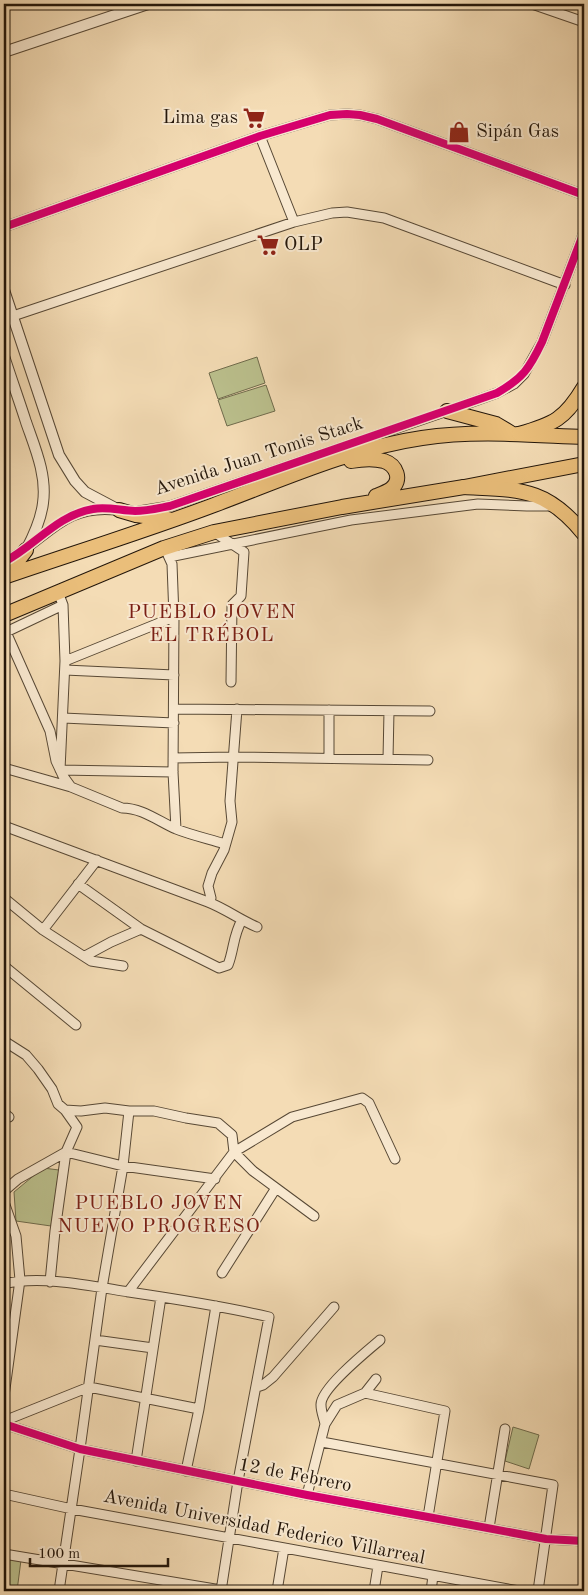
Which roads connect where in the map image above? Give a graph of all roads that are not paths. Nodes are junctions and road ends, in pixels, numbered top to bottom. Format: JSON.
{"nodes":[{"id":1,"x":148,"y":4,"type":"edge"},
{"id":2,"x":532,"y":4,"type":"edge"},
{"id":3,"x":584,"y":22,"type":"edge"},
{"id":4,"x":4,"y":52,"type":"edge"},
{"id":5,"x":260,"y":136,"type":"junction"},
{"id":6,"x":584,"y":195,"type":"edge"},
{"id":7,"x":294,"y":222,"type":"junction"},
{"id":8,"x":4,"y":227,"type":"edge"},
{"id":9,"x":584,"y":232,"type":"edge"},
{"id":10,"x":565,"y":285,"type":"junction"},
{"id":11,"x":4,"y":290,"type":"edge"},
{"id":12,"x":8,"y":318,"type":"edge"},
{"id":13,"x":4,"y":356,"type":"edge"},
{"id":14,"x":584,"y":387,"type":"edge"},
{"id":15,"x":448,"y":411,"type":"junction"},
{"id":16,"x":515,"y":433,"type":"junction"},
{"id":17,"x":584,"y":436,"type":"edge"},
{"id":18,"x":584,"y":464,"type":"edge"},
{"id":19,"x":316,"y":467,"type":"junction"},
{"id":20,"x":459,"y":488,"type":"junction"},
{"id":21,"x":507,"y":489,"type":"junction"},
{"id":22,"x":406,"y":496,"type":"junction"},
{"id":23,"x":496,"y":504,"type":"junction"},
{"id":24,"x":342,"y":506,"type":"junction"},
{"id":25,"x":457,"y":506,"type":"junction"},
{"id":26,"x":557,"y":506,"type":"junction"},
{"id":27,"x":118,"y":510,"type":"junction"},
{"id":28,"x":420,"y":511,"type":"junction"},
{"id":29,"x":176,"y":519,"type":"junction"},
{"id":30,"x":214,"y":532,"type":"junction"},
{"id":31,"x":584,"y":534,"type":"edge"},
{"id":32,"x":232,"y":544,"type":"junction"},
{"id":33,"x":26,"y":550,"type":"junction"},
{"id":34,"x":166,"y":553,"type":"junction"},
{"id":35,"x":4,"y":562,"type":"edge"},
{"id":36,"x":5,"y":577,"type":"edge"},
{"id":37,"x":60,"y":598,"type":"junction"},
{"id":38,"x":4,"y":615,"type":"edge"},
{"id":39,"x":174,"y":617,"type":"junction"},
{"id":40,"x":5,"y":633,"type":"edge"},
{"id":41,"x":65,"y":665,"type":"junction"},
{"id":42,"x":174,"y":675,"type":"junction"},
{"id":43,"x":231,"y":682,"type":"dead end"},
{"id":44,"x":174,"y":709,"type":"junction"},
{"id":45,"x":237,"y":709,"type":"junction"},
{"id":46,"x":329,"y":710,"type":"junction"},
{"id":47,"x":389,"y":711,"type":"junction"},
{"id":48,"x":430,"y":711,"type":"dead end"},
{"id":49,"x":64,"y":718,"type":"junction"},
{"id":50,"x":174,"y":723,"type":"junction"},
{"id":51,"x":234,"y":757,"type":"junction"},
{"id":52,"x":173,"y":758,"type":"junction"},
{"id":53,"x":329,"y":758,"type":"junction"},
{"id":54,"x":388,"y":760,"type":"junction"},
{"id":55,"x":428,"y":760,"type":"dead end"},
{"id":56,"x":4,"y":768,"type":"edge"},
{"id":57,"x":60,"y":770,"type":"junction"},
{"id":58,"x":173,"y":772,"type":"junction"},
{"id":59,"x":71,"y":787,"type":"junction"},
{"id":60,"x":4,"y":826,"type":"edge"},
{"id":61,"x":176,"y":829,"type":"junction"},
{"id":62,"x":225,"y":844,"type":"junction"},
{"id":63,"x":97,"y":860,"type":"junction"},
{"id":64,"x":78,"y":884,"type":"junction"},
{"id":65,"x":4,"y":898,"type":"edge"},
{"id":66,"x":208,"y":902,"type":"junction"},
{"id":67,"x":242,"y":920,"type":"junction"},
{"id":68,"x":257,"y":927,"type":"dead end"},
{"id":69,"x":141,"y":929,"type":"junction"},
{"id":70,"x":43,"y":930,"type":"junction"},
{"id":71,"x":85,"y":956,"type":"junction"},
{"id":72,"x":4,"y":966,"type":"edge"},
{"id":73,"x":123,"y":966,"type":"dead end"},
{"id":74,"x":76,"y":1025,"type":"dead end"},
{"id":75,"x":4,"y":1041,"type":"edge"},
{"id":76,"x":65,"y":1110,"type":"junction"},
{"id":77,"x":128,"y":1111,"type":"junction"},
{"id":78,"x":66,"y":1152,"type":"junction"},
{"id":79,"x":234,"y":1152,"type":"junction"},
{"id":80,"x":395,"y":1159,"type":"dead end"},
{"id":81,"x":123,"y":1166,"type":"junction"},
{"id":82,"x":215,"y":1179,"type":"junction"},
{"id":83,"x":276,"y":1188,"type":"junction"},
{"id":84,"x":4,"y":1191,"type":"edge"},
{"id":85,"x":4,"y":1202,"type":"edge"},
{"id":86,"x":314,"y":1216,"type":"dead end"},
{"id":87,"x":222,"y":1273,"type":"dead end"},
{"id":88,"x":20,"y":1280,"type":"junction"},
{"id":89,"x":50,"y":1282,"type":"junction"},
{"id":90,"x":4,"y":1284,"type":"edge"},
{"id":91,"x":102,"y":1288,"type":"junction"},
{"id":92,"x":128,"y":1292,"type":"junction"},
{"id":93,"x":161,"y":1297,"type":"junction"},
{"id":94,"x":216,"y":1306,"type":"junction"},
{"id":95,"x":334,"y":1307,"type":"dead end"},
{"id":96,"x":95,"y":1340,"type":"junction"},
{"id":97,"x":380,"y":1340,"type":"dead end"},
{"id":98,"x":153,"y":1348,"type":"junction"},
{"id":99,"x":376,"y":1379,"type":"dead end"},
{"id":100,"x":89,"y":1387,"type":"junction"},
{"id":101,"x":257,"y":1387,"type":"junction"},
{"id":102,"x":365,"y":1393,"type":"junction"},
{"id":103,"x":4,"y":1396,"type":"edge"},
{"id":104,"x":146,"y":1399,"type":"junction"},
{"id":105,"x":198,"y":1409,"type":"junction"},
{"id":106,"x":4,"y":1422,"type":"edge"},
{"id":107,"x":326,"y":1424,"type":"junction"},
{"id":108,"x":505,"y":1429,"type":"dead end"},
{"id":109,"x":322,"y":1442,"type":"junction"},
{"id":110,"x":80,"y":1449,"type":"junction"},
{"id":111,"x":136,"y":1461,"type":"junction"},
{"id":112,"x":438,"y":1463,"type":"junction"},
{"id":113,"x":186,"y":1470,"type":"junction"},
{"id":114,"x":497,"y":1474,"type":"junction"},
{"id":115,"x":238,"y":1481,"type":"junction"},
{"id":116,"x":4,"y":1494,"type":"edge"},
{"id":117,"x":307,"y":1495,"type":"junction"},
{"id":118,"x":72,"y":1509,"type":"junction"},
{"id":119,"x":428,"y":1517,"type":"junction"},
{"id":120,"x":489,"y":1528,"type":"junction"},
{"id":121,"x":229,"y":1538,"type":"junction"},
{"id":122,"x":546,"y":1539,"type":"junction"},
{"id":123,"x":584,"y":1542,"type":"edge"},
{"id":124,"x":284,"y":1548,"type":"junction"},
{"id":125,"x":4,"y":1554,"type":"edge"},
{"id":126,"x":64,"y":1564,"type":"junction"},
{"id":127,"x":378,"y":1566,"type":"junction"},
{"id":128,"x":433,"y":1576,"type":"junction"},
{"id":129,"x":58,"y":1591,"type":"edge"},
{"id":130,"x":221,"y":1591,"type":"edge"},
{"id":131,"x":277,"y":1591,"type":"edge"},
{"id":132,"x":374,"y":1591,"type":"edge"},
{"id":133,"x":431,"y":1591,"type":"edge"},
{"id":134,"x":519,"y":1591,"type":"edge"},
{"id":135,"x":538,"y":1591,"type":"edge"}],
"edges":[{"from":1,"to":4,"type":"street"},
{"from":2,"to":3,"type":"street"},
{"from":5,"to":6,"type":"street"},
{"from":5,"to":7,"type":"street"},
{"from":5,"to":8,"type":"street"},
{"from":7,"to":10,"type":"street"},
{"from":7,"to":12,"type":"street"},
{"from":9,"to":10,"type":"street","name":"Avenida Juan Tomis Stack"},
{"from":10,"to":15,"type":"street","name":"Avenida Juan Tomis Stack"},
{"from":11,"to":12,"type":"street"},
{"from":12,"to":27,"type":"street"},
{"from":13,"to":33,"type":"street"},
{"from":14,"to":16,"type":"main road"},
{"from":15,"to":16,"type":"main road"},
{"from":15,"to":27,"type":"street","name":"Avenida Juan Tomis Stack"},
{"from":16,"to":17,"type":"main road","name":"Avenida Juan Tomis Stack"},
{"from":16,"to":19,"type":"main road","name":"Avenida Juan Tomis Stack"},
{"from":18,"to":20,"type":"main road"},
{"from":19,"to":24,"type":"main road"},
{"from":19,"to":29,"type":"main road","name":"Avenida Juan Tomis Stack"},
{"from":20,"to":21,"type":"main road"},
{"from":20,"to":22,"type":"main road"},
{"from":20,"to":25,"type":"street"},
{"from":21,"to":23,"type":"street"},
{"from":21,"to":26,"type":"main road"},
{"from":22,"to":24,"type":"main road"},
{"from":22,"to":28,"type":"street"},
{"from":23,"to":25,"type":"street"},
{"from":23,"to":26,"type":"street"},
{"from":24,"to":30,"type":"main road"},
{"from":25,"to":28,"type":"street"},
{"from":26,"to":31,"type":"main road"},
{"from":27,"to":29,"type":"main road"},
{"from":27,"to":33,"type":"street","name":"Avenida Juan Tomis Stack"},
{"from":28,"to":32,"type":"street"},
{"from":29,"to":36,"type":"main road","name":"Avenida Juan Tomis Stack"},
{"from":30,"to":32,"type":"street"},
{"from":30,"to":34,"type":"main road"},
{"from":32,"to":34,"type":"street"},
{"from":32,"to":43,"type":"street"},
{"from":33,"to":35,"type":"street","name":"Avenida Juan Tomis Stack"},
{"from":33,"to":36,"type":"main road"},
{"from":34,"to":37,"type":"main road"},
{"from":34,"to":39,"type":"street"},
{"from":37,"to":38,"type":"main road"},
{"from":37,"to":40,"type":"street"},
{"from":37,"to":41,"type":"street"},
{"from":39,"to":41,"type":"street"},
{"from":39,"to":42,"type":"street"},
{"from":40,"to":57,"type":"street"},
{"from":41,"to":42,"type":"street"},
{"from":41,"to":49,"type":"street"},
{"from":42,"to":44,"type":"street"},
{"from":44,"to":45,"type":"street"},
{"from":44,"to":50,"type":"street"},
{"from":45,"to":46,"type":"street"},
{"from":45,"to":51,"type":"street"},
{"from":46,"to":47,"type":"street"},
{"from":46,"to":53,"type":"street"},
{"from":47,"to":48,"type":"street"},
{"from":47,"to":54,"type":"street"},
{"from":49,"to":50,"type":"street"},
{"from":49,"to":57,"type":"street"},
{"from":50,"to":52,"type":"street"},
{"from":51,"to":52,"type":"street"},
{"from":51,"to":53,"type":"street"},
{"from":51,"to":62,"type":"street"},
{"from":52,"to":58,"type":"street"},
{"from":53,"to":54,"type":"street"},
{"from":54,"to":55,"type":"street"},
{"from":56,"to":59,"type":"street"},
{"from":57,"to":58,"type":"street"},
{"from":57,"to":59,"type":"street"},
{"from":58,"to":61,"type":"street"},
{"from":59,"to":61,"type":"street"},
{"from":60,"to":63,"type":"street"},
{"from":61,"to":62,"type":"street"},
{"from":62,"to":66,"type":"street"},
{"from":63,"to":64,"type":"street"},
{"from":63,"to":66,"type":"street"},
{"from":64,"to":69,"type":"street"},
{"from":64,"to":70,"type":"street"},
{"from":65,"to":70,"type":"street"},
{"from":66,"to":67,"type":"street"},
{"from":67,"to":68,"type":"street"},
{"from":67,"to":69,"type":"street"},
{"from":69,"to":71,"type":"street"},
{"from":70,"to":71,"type":"street"},
{"from":71,"to":73,"type":"street"},
{"from":72,"to":74,"type":"street"},
{"from":75,"to":76,"type":"street"},
{"from":76,"to":77,"type":"street"},
{"from":76,"to":78,"type":"street"},
{"from":77,"to":79,"type":"street"},
{"from":77,"to":81,"type":"street"},
{"from":78,"to":81,"type":"street"},
{"from":78,"to":84,"type":"street"},
{"from":78,"to":89,"type":"street"},
{"from":79,"to":80,"type":"street"},
{"from":79,"to":82,"type":"street"},
{"from":79,"to":83,"type":"street"},
{"from":81,"to":82,"type":"street"},
{"from":81,"to":91,"type":"street"},
{"from":82,"to":92,"type":"street"},
{"from":83,"to":86,"type":"street"},
{"from":83,"to":87,"type":"street"},
{"from":85,"to":88,"type":"street"},
{"from":88,"to":89,"type":"street"},
{"from":88,"to":90,"type":"street"},
{"from":88,"to":103,"type":"street"},
{"from":89,"to":91,"type":"street"},
{"from":91,"to":92,"type":"street"},
{"from":91,"to":96,"type":"street"},
{"from":92,"to":93,"type":"street"},
{"from":93,"to":94,"type":"street"},
{"from":93,"to":98,"type":"street"},
{"from":94,"to":101,"type":"street"},
{"from":94,"to":105,"type":"street"},
{"from":95,"to":101,"type":"street"},
{"from":96,"to":98,"type":"street"},
{"from":96,"to":100,"type":"street"},
{"from":97,"to":107,"type":"street"},
{"from":98,"to":104,"type":"street"},
{"from":99,"to":102,"type":"street"},
{"from":100,"to":104,"type":"street"},
{"from":100,"to":106,"type":"street"},
{"from":100,"to":110,"type":"street"},
{"from":101,"to":115,"type":"street"},
{"from":102,"to":107,"type":"street"},
{"from":102,"to":112,"type":"street"},
{"from":104,"to":105,"type":"street"},
{"from":104,"to":111,"type":"street"},
{"from":105,"to":113,"type":"street"},
{"from":106,"to":110,"type":"street","name":"12 de Febrero"},
{"from":107,"to":109,"type":"street"},
{"from":108,"to":114,"type":"street"},
{"from":109,"to":112,"type":"street"},
{"from":109,"to":117,"type":"street"},
{"from":110,"to":111,"type":"street","name":"12 de Febrero"},
{"from":110,"to":118,"type":"street"},
{"from":111,"to":113,"type":"street","name":"12 de Febrero"},
{"from":112,"to":114,"type":"street"},
{"from":112,"to":119,"type":"street"},
{"from":113,"to":115,"type":"street","name":"12 de Febrero"},
{"from":114,"to":120,"type":"street"},
{"from":114,"to":122,"type":"street"},
{"from":115,"to":117,"type":"street","name":"12 de Febrero"},
{"from":115,"to":121,"type":"street"},
{"from":116,"to":118,"type":"street","name":"Avenida Universidad Federico Villarreal"},
{"from":117,"to":119,"type":"street","name":"12 de Febrero"},
{"from":118,"to":121,"type":"street","name":"Avenida Universidad Federico Villarreal"},
{"from":118,"to":126,"type":"street"},
{"from":119,"to":120,"type":"street","name":"12 de Febrero"},
{"from":120,"to":122,"type":"street","name":"12 de Febrero"},
{"from":121,"to":124,"type":"street","name":"Avenida Universidad Federico Villarreal"},
{"from":121,"to":130,"type":"street"},
{"from":122,"to":123,"type":"street","name":"12 de Febrero"},
{"from":122,"to":135,"type":"street"},
{"from":124,"to":127,"type":"street","name":"Avenida Universidad Federico Villarreal"},
{"from":124,"to":131,"type":"street"},
{"from":125,"to":126,"type":"street"},
{"from":126,"to":129,"type":"street"},
{"from":126,"to":130,"type":"street"},
{"from":127,"to":128,"type":"street","name":"Avenida Universidad Federico Villarreal"},
{"from":127,"to":132,"type":"street"},
{"from":128,"to":133,"type":"street"},
{"from":128,"to":134,"type":"street","name":"Avenida Universidad Federico Villarreal"}]}
